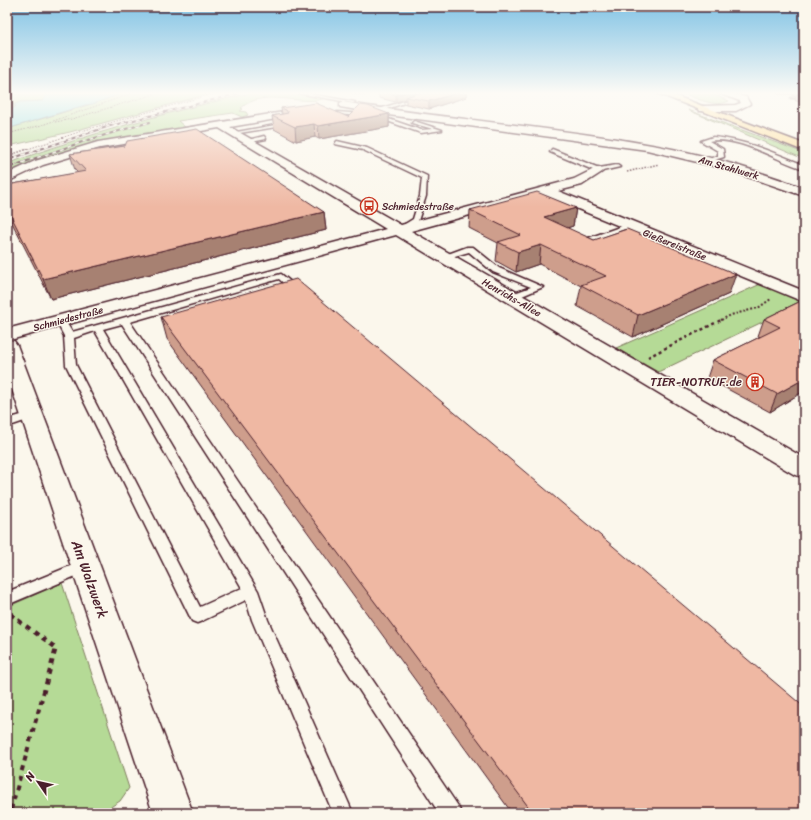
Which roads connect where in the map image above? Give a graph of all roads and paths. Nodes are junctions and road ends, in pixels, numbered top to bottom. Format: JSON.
{"nodes":[{"id":1,"x":17,"y":131,"type":"edge"},
{"id":2,"x":81,"y":131,"type":"edge"},
{"id":3,"x":180,"y":131,"type":"edge"},
{"id":4,"x":231,"y":131,"type":"edge"},
{"id":5,"x":244,"y":131,"type":"edge"},
{"id":6,"x":535,"y":131,"type":"edge"},
{"id":7,"x":764,"y":131,"type":"edge"},
{"id":8,"x":774,"y":131,"type":"edge"},
{"id":9,"x":234,"y":133,"type":"junction"},
{"id":10,"x":7,"y":134,"type":"edge"},
{"id":11,"x":264,"y":138,"type":"dead end"},
{"id":12,"x":247,"y":141,"type":"junction"},
{"id":13,"x":337,"y":143,"type":"dead end"},
{"id":14,"x":804,"y":143,"type":"edge"},
{"id":15,"x":804,"y":148,"type":"edge"},
{"id":16,"x":552,"y":151,"type":"dead end"},
{"id":17,"x":7,"y":156,"type":"edge"},
{"id":18,"x":689,"y":156,"type":"junction"},
{"id":19,"x":709,"y":161,"type":"junction"},
{"id":20,"x":617,"y":167,"type":"dead end"},
{"id":21,"x":804,"y":167,"type":"edge"},
{"id":22,"x":598,"y":170,"type":"junction"},
{"id":23,"x":7,"y":178,"type":"edge"},
{"id":24,"x":546,"y":191,"type":"junction"},
{"id":25,"x":804,"y":192,"type":"edge"},
{"id":26,"x":631,"y":225,"type":"junction"},
{"id":27,"x":399,"y":230,"type":"junction"},
{"id":28,"x":577,"y":243,"type":"edge"},
{"id":29,"x":444,"y":257,"type":"junction"},
{"id":30,"x":192,"y":285,"type":"junction"},
{"id":31,"x":786,"y":289,"type":"junction"},
{"id":32,"x":804,"y":296,"type":"edge"},
{"id":33,"x":305,"y":297,"type":"edge"},
{"id":34,"x":512,"y":297,"type":"junction"},
{"id":35,"x":204,"y":298,"type":"junction"},
{"id":36,"x":61,"y":320,"type":"junction"},
{"id":37,"x":125,"y":320,"type":"junction"},
{"id":38,"x":98,"y":328,"type":"junction"},
{"id":39,"x":7,"y":335,"type":"edge"},
{"id":40,"x":69,"y":336,"type":"junction"},
{"id":41,"x":7,"y":345,"type":"edge"},
{"id":42,"x":630,"y":366,"type":"junction"},
{"id":43,"x":19,"y":419,"type":"edge"},
{"id":44,"x":804,"y":469,"type":"edge"},
{"id":45,"x":86,"y":565,"type":"junction"},
{"id":46,"x":251,"y":591,"type":"junction"},
{"id":47,"x":7,"y":599,"type":"edge"},
{"id":48,"x":7,"y":612,"type":"edge"},
{"id":49,"x":165,"y":810,"type":"edge"},
{"id":50,"x":10,"y":812,"type":"edge"},
{"id":51,"x":343,"y":813,"type":"edge"},
{"id":52,"x":451,"y":813,"type":"edge"}],
"edges":[{"from":1,"to":10,"type":"path"},
{"from":2,"to":17,"type":"path"},
{"from":3,"to":23,"type":"street"},
{"from":4,"to":9,"type":"street","name":"Henrichs-Allee"},
{"from":5,"to":9,"type":"lane"},
{"from":6,"to":18,"type":"street","name":"Am Stahlwerk"},
{"from":7,"to":15,"type":"main road"},
{"from":8,"to":14,"type":"main road"},
{"from":9,"to":12,"type":"street","name":"Henrichs-Allee"},
{"from":11,"to":12,"type":"lane"},
{"from":12,"to":27,"type":"street","name":"Henrichs-Allee"},
{"from":13,"to":27,"type":"lane"},
{"from":16,"to":22,"type":"lane"},
{"from":18,"to":19,"type":"street","name":"Am Stahlwerk"},
{"from":18,"to":22,"type":"path"},
{"from":19,"to":21,"type":"lane"},
{"from":19,"to":25,"type":"street","name":"Am Stahlwerk"},
{"from":20,"to":22,"type":"lane"},
{"from":22,"to":24,"type":"street","name":"Schmiedestraße"},
{"from":24,"to":26,"type":"street","name":"Gießereistraße"},
{"from":24,"to":27,"type":"street","name":"Schmiedestraße"},
{"from":26,"to":28,"type":"lane"},
{"from":26,"to":31,"type":"street","name":"Gießereistraße"},
{"from":27,"to":29,"type":"street","name":"Henrichs-Allee"},
{"from":27,"to":30,"type":"street","name":"Schmiedestraße"},
{"from":29,"to":34,"type":"street","name":"Henrichs-Allee"},
{"from":29,"to":34,"type":"lane"},
{"from":30,"to":35,"type":"lane"},
{"from":30,"to":36,"type":"street","name":"Schmiedestraße"},
{"from":31,"to":32,"type":"street","name":"Gießereistraße"},
{"from":31,"to":42,"type":"path"},
{"from":33,"to":35,"type":"lane"},
{"from":34,"to":42,"type":"street","name":"Henrichs-Allee"},
{"from":35,"to":37,"type":"lane"},
{"from":36,"to":39,"type":"street","name":"Schmiedestraße"},
{"from":36,"to":40,"type":"lane"},
{"from":37,"to":38,"type":"lane"},
{"from":37,"to":52,"type":"lane"},
{"from":38,"to":40,"type":"lane"},
{"from":38,"to":46,"type":"lane"},
{"from":40,"to":46,"type":"lane"},
{"from":41,"to":43,"type":"street","name":"Am Walzwerk"},
{"from":42,"to":44,"type":"street","name":"Henrichs-Allee"},
{"from":43,"to":45,"type":"street","name":"Am Walzwerk"},
{"from":45,"to":47,"type":"lane"},
{"from":45,"to":49,"type":"street","name":"Am Walzwerk"},
{"from":46,"to":51,"type":"lane"},
{"from":48,"to":50,"type":"path"}]}
